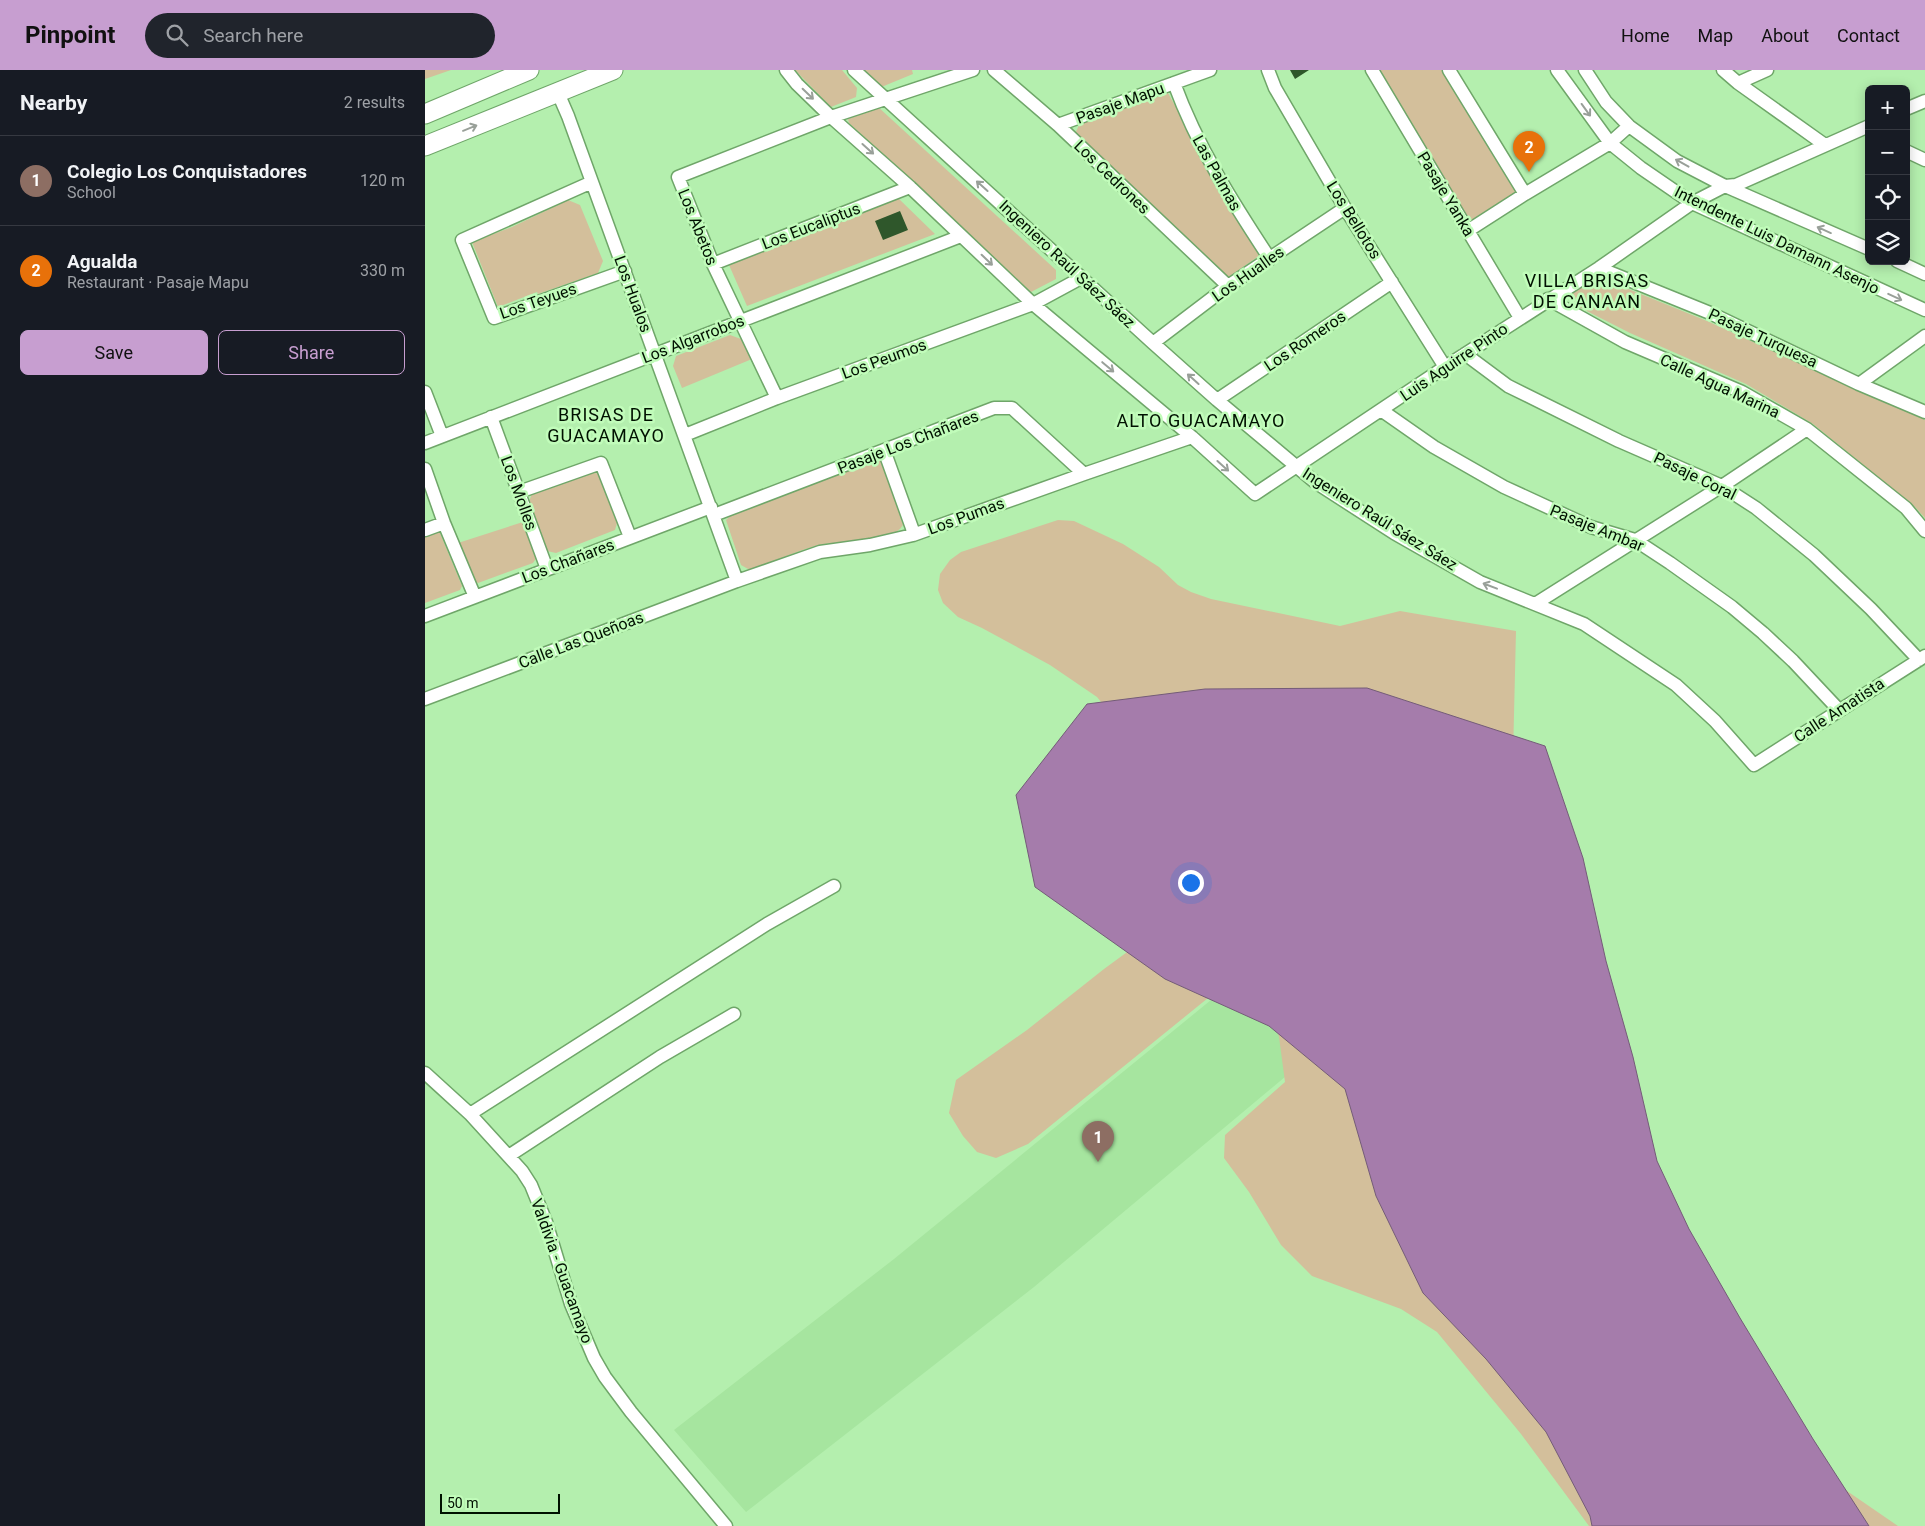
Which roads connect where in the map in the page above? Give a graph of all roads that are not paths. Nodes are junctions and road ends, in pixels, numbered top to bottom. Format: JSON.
{"nodes":[{"id":1,"x":529,"y":70,"type":"edge"},
{"id":2,"x":613,"y":70,"type":"edge"},
{"id":3,"x":786,"y":70,"type":"edge"},
{"id":4,"x":855,"y":70,"type":"edge"},
{"id":5,"x":973,"y":70,"type":"edge"},
{"id":6,"x":994,"y":70,"type":"edge"},
{"id":7,"x":1210,"y":70,"type":"edge"},
{"id":8,"x":1268,"y":70,"type":"edge"},
{"id":9,"x":1372,"y":70,"type":"edge"},
{"id":10,"x":1449,"y":70,"type":"edge"},
{"id":11,"x":1557,"y":70,"type":"edge"},
{"id":12,"x":1585,"y":70,"type":"edge"},
{"id":13,"x":1723,"y":70,"type":"edge"},
{"id":14,"x":1767,"y":70,"type":"edge"},
{"id":15,"x":1174,"y":83,"type":"junction"},
{"id":16,"x":1739,"y":83,"type":"junction"},
{"id":17,"x":558,"y":93,"type":"junction"},
{"id":18,"x":885,"y":99,"type":"junction"},
{"id":19,"x":1925,"y":100,"type":"edge"},
{"id":20,"x":1910,"y":107,"type":"edge"},
{"id":21,"x":425,"y":112,"type":"edge"},
{"id":22,"x":831,"y":117,"type":"junction"},
{"id":23,"x":1058,"y":125,"type":"junction"},
{"id":24,"x":1629,"y":126,"type":"junction"},
{"id":25,"x":1865,"y":130,"type":"edge"},
{"id":26,"x":1610,"y":143,"type":"junction"},
{"id":27,"x":1825,"y":145,"type":"junction"},
{"id":28,"x":425,"y":146,"type":"edge"},
{"id":29,"x":1910,"y":153,"type":"edge"},
{"id":30,"x":1925,"y":160,"type":"edge"},
{"id":31,"x":592,"y":182,"type":"junction"},
{"id":32,"x":1725,"y":186,"type":"junction"},
{"id":33,"x":910,"y":187,"type":"junction"},
{"id":34,"x":1525,"y":194,"type":"junction"},
{"id":35,"x":1692,"y":203,"type":"junction"},
{"id":36,"x":1345,"y":208,"type":"junction"},
{"id":37,"x":1469,"y":230,"type":"junction"},
{"id":38,"x":961,"y":236,"type":"junction"},
{"id":39,"x":1865,"y":247,"type":"edge"},
{"id":40,"x":1269,"y":259,"type":"junction"},
{"id":41,"x":713,"y":264,"type":"junction"},
{"id":42,"x":1906,"y":265,"type":"edge"},
{"id":43,"x":1599,"y":268,"type":"junction"},
{"id":44,"x":625,"y":271,"type":"junction"},
{"id":45,"x":1925,"y":274,"type":"edge"},
{"id":46,"x":1081,"y":278,"type":"junction"},
{"id":47,"x":1392,"y":282,"type":"junction"},
{"id":48,"x":1228,"y":286,"type":"junction"},
{"id":49,"x":1548,"y":299,"type":"junction"},
{"id":50,"x":1033,"y":304,"type":"junction"},
{"id":51,"x":1925,"y":310,"type":"edge"},
{"id":52,"x":1519,"y":318,"type":"junction"},
{"id":53,"x":740,"y":321,"type":"junction"},
{"id":54,"x":1925,"y":336,"type":"edge"},
{"id":55,"x":1153,"y":343,"type":"junction"},
{"id":56,"x":655,"y":354,"type":"junction"},
{"id":57,"x":1465,"y":354,"type":"junction"},
{"id":58,"x":1445,"y":367,"type":"junction"},
{"id":59,"x":1859,"y":384,"type":"junction"},
{"id":60,"x":425,"y":392,"type":"edge"},
{"id":61,"x":777,"y":398,"type":"junction"},
{"id":62,"x":1217,"y":400,"type":"junction"},
{"id":63,"x":1381,"y":410,"type":"junction"},
{"id":64,"x":1925,"y":412,"type":"edge"},
{"id":65,"x":491,"y":416,"type":"junction"},
{"id":66,"x":1807,"y":429,"type":"junction"},
{"id":67,"x":685,"y":435,"type":"junction"},
{"id":68,"x":442,"y":436,"type":"junction"},
{"id":69,"x":1192,"y":438,"type":"junction"},
{"id":70,"x":425,"y":443,"type":"edge"},
{"id":71,"x":884,"y":450,"type":"junction"},
{"id":72,"x":1297,"y":467,"type":"junction"},
{"id":73,"x":425,"y":469,"type":"edge"},
{"id":74,"x":1084,"y":474,"type":"junction"},
{"id":75,"x":1722,"y":486,"type":"junction"},
{"id":76,"x":519,"y":492,"type":"junction"},
{"id":77,"x":712,"y":511,"type":"junction"},
{"id":78,"x":445,"y":523,"type":"junction"},
{"id":79,"x":425,"y":530,"type":"edge"},
{"id":80,"x":1925,"y":531,"type":"edge"},
{"id":81,"x":913,"y":535,"type":"junction"},
{"id":82,"x":630,"y":537,"type":"junction"},
{"id":83,"x":1635,"y":540,"type":"junction"},
{"id":84,"x":547,"y":569,"type":"junction"},
{"id":85,"x":737,"y":581,"type":"junction"},
{"id":86,"x":475,"y":597,"type":"junction"},
{"id":87,"x":1535,"y":604,"type":"junction"},
{"id":88,"x":425,"y":616,"type":"edge"},
{"id":89,"x":1922,"y":658,"type":"edge"},
{"id":90,"x":425,"y":699,"type":"edge"},
{"id":91,"x":1839,"y":710,"type":"junction"},
{"id":92,"x":1754,"y":765,"type":"joint"},
{"id":93,"x":833,"y":886,"type":"dead end"},
{"id":94,"x":734,"y":1014,"type":"dead end"},
{"id":95,"x":425,"y":1073,"type":"edge"},
{"id":96,"x":470,"y":1114,"type":"junction"},
{"id":97,"x":510,"y":1155,"type":"junction"},
{"id":98,"x":725,"y":1526,"type":"edge"}],
"edges":[{"from":1,"to":21,"type":"main road"},
{"from":2,"to":17,"type":"main road"},
{"from":3,"to":22,"type":"street","one_way":true},
{"from":4,"to":18,"type":"street","name":"Ingeniero Raúl Sáez Sáez"},
{"from":5,"to":18,"type":"street"},
{"from":6,"to":23,"type":"street","name":"Los Cedrones"},
{"from":7,"to":15,"type":"street","name":"Pasaje Mapu"},
{"from":8,"to":36,"type":"street","name":"Los Bellotos"},
{"from":9,"to":37,"type":"street","name":"Pasaje Yanka"},
{"from":10,"to":34,"type":"street"},
{"from":11,"to":26,"type":"street","name":"Intendente Luis Damann Asenjo","one_way":true},
{"from":12,"to":24,"type":"street","name":"Intendente Luis Damann Asenjo"},
{"from":13,"to":16,"type":"street"},
{"from":14,"to":16,"type":"street"},
{"from":15,"to":23,"type":"street","name":"Pasaje Mapu"},
{"from":15,"to":40,"type":"street","name":"Las Palmas"},
{"from":16,"to":27,"type":"street"},
{"from":28,"to":17,"type":"main road","one_way":true},
{"from":17,"to":31,"type":"street","name":"Los Hualos"},
{"from":18,"to":22,"type":"street"},
{"from":46,"to":18,"type":"street","name":"Ingeniero Raúl Sáez Sáez","one_way":true},
{"from":19,"to":20,"type":"street"},
{"from":22,"to":33,"type":"street","one_way":true},
{"from":22,"to":41,"type":"street","name":"Los Abetos"},
{"from":23,"to":48,"type":"street","name":"Los Cedrones"},
{"from":24,"to":26,"type":"street"},
{"from":32,"to":24,"type":"street","name":"Intendente Luis Damann Asenjo","one_way":true},
{"from":25,"to":27,"type":"street","name":"Luis Aguirre Pinto"},
{"from":26,"to":34,"type":"street"},
{"from":26,"to":35,"type":"street","name":"Intendente Luis Damann Asenjo"},
{"from":27,"to":32,"type":"street","name":"Luis Aguirre Pinto"},
{"from":29,"to":30,"type":"street"},
{"from":31,"to":44,"type":"street","name":"Los Hualos"},
{"from":31,"to":44,"type":"street","name":"Los Teyues"},
{"from":32,"to":35,"type":"street","name":"Luis Aguirre Pinto"},
{"from":39,"to":32,"type":"street","name":"Intendente Luis Damann Asenjo","one_way":true},
{"from":33,"to":38,"type":"street"},
{"from":33,"to":41,"type":"street","name":"Los Eucaliptus"},
{"from":34,"to":37,"type":"street"},
{"from":35,"to":43,"type":"street","name":"Luis Aguirre Pinto"},
{"from":35,"to":51,"type":"street","name":"Intendente Luis Damann Asenjo","one_way":true},
{"from":36,"to":40,"type":"street","name":"Los Hualles"},
{"from":36,"to":47,"type":"street","name":"Los Bellotos"},
{"from":37,"to":52,"type":"street","name":"Pasaje Yanka"},
{"from":38,"to":50,"type":"street","one_way":true},
{"from":38,"to":53,"type":"street","name":"Los Algarrobos"},
{"from":40,"to":48,"type":"street","name":"Los Hualles"},
{"from":41,"to":53,"type":"street","name":"Los Abetos"},
{"from":42,"to":45,"type":"street","name":"Intendente Luis Damann Asenjo"},
{"from":43,"to":49,"type":"street","name":"Luis Aguirre Pinto"},
{"from":43,"to":59,"type":"street","name":"Pasaje Turquesa"},
{"from":44,"to":56,"type":"street","name":"Los Hualos"},
{"from":46,"to":50,"type":"street","name":"Los Peumos"},
{"from":46,"to":55,"type":"street","name":"Ingeniero Raúl Sáez Sáez"},
{"from":47,"to":58,"type":"street","name":"Los Bellotos"},
{"from":47,"to":62,"type":"street","name":"Los Romeros"},
{"from":48,"to":55,"type":"street","name":"Los Hualles"},
{"from":49,"to":52,"type":"street","name":"Luis Aguirre Pinto"},
{"from":49,"to":66,"type":"street","name":"Calle Agua Marina"},
{"from":50,"to":61,"type":"street","name":"Los Peumos"},
{"from":50,"to":69,"type":"street","one_way":true},
{"from":52,"to":57,"type":"street","name":"Luis Aguirre Pinto"},
{"from":53,"to":56,"type":"street","name":"Los Algarrobos"},
{"from":53,"to":61,"type":"street","name":"Los Abetos"},
{"from":54,"to":59,"type":"street"},
{"from":62,"to":55,"type":"street","name":"Ingeniero Raúl Sáez Sáez","one_way":true},
{"from":56,"to":65,"type":"street","name":"Los Algarrobos"},
{"from":56,"to":67,"type":"street","name":"Los Hualos"},
{"from":57,"to":58,"type":"street","name":"Luis Aguirre Pinto"},
{"from":57,"to":75,"type":"street","name":"Pasaje Coral"},
{"from":58,"to":63,"type":"street","name":"Luis Aguirre Pinto"},
{"from":59,"to":64,"type":"street","name":"Pasaje Turquesa"},
{"from":60,"to":68,"type":"street"},
{"from":61,"to":67,"type":"street","name":"Los Peumos"},
{"from":62,"to":72,"type":"street","name":"Ingeniero Raúl Sáez Sáez"},
{"from":63,"to":72,"type":"street","name":"Luis Aguirre Pinto"},
{"from":63,"to":83,"type":"street","name":"Pasaje Ambar"},
{"from":65,"to":68,"type":"street","name":"Los Algarrobos"},
{"from":65,"to":76,"type":"street","name":"Los Molles"},
{"from":66,"to":75,"type":"street"},
{"from":66,"to":80,"type":"street","name":"Calle Agua Marina"},
{"from":67,"to":77,"type":"street","name":"Los Hualos"},
{"from":68,"to":70,"type":"street","name":"Los Algarrobos"},
{"from":69,"to":72,"type":"street","name":"Luis Aguirre Pinto","one_way":true},
{"from":69,"to":74,"type":"street","name":"Los Pumas"},
{"from":71,"to":74,"type":"street","name":"Pasaje Los Chañares"},
{"from":71,"to":77,"type":"street","name":"Pasaje Los Chañares"},
{"from":71,"to":81,"type":"street"},
{"from":87,"to":72,"type":"street","name":"Ingeniero Raúl Sáez Sáez","one_way":true},
{"from":73,"to":78,"type":"street"},
{"from":74,"to":81,"type":"street","name":"Los Pumas"},
{"from":75,"to":83,"type":"street"},
{"from":75,"to":89,"type":"street","name":"Pasaje Coral"},
{"from":76,"to":82,"type":"street"},
{"from":76,"to":84,"type":"street","name":"Los Molles"},
{"from":77,"to":82,"type":"street","name":"Los Chañares"},
{"from":77,"to":85,"type":"street","name":"Los Hualos"},
{"from":78,"to":79,"type":"street"},
{"from":78,"to":86,"type":"street"},
{"from":81,"to":85,"type":"street","name":"Los Pumas"},
{"from":82,"to":84,"type":"street","name":"Los Chañares"},
{"from":83,"to":87,"type":"street"},
{"from":83,"to":91,"type":"street","name":"Pasaje Ambar"},
{"from":84,"to":86,"type":"street","name":"Los Chañares"},
{"from":85,"to":90,"type":"street","name":"Calle Las Queñoas"},
{"from":86,"to":88,"type":"street","name":"Los Chañares"},
{"from":87,"to":92,"type":"street","name":"Ingeniero Raúl Sáez Sáez"},
{"from":89,"to":91,"type":"street","name":"Calle Amatista"},
{"from":91,"to":92,"type":"street","name":"Calle Amatista"},
{"from":93,"to":96,"type":"street"},
{"from":94,"to":97,"type":"street"},
{"from":95,"to":96,"type":"street","name":"Valdivia - Guacamayo"},
{"from":96,"to":97,"type":"street","name":"Valdivia - Guacamayo"},
{"from":97,"to":98,"type":"street","name":"Valdivia - Guacamayo"}]}
